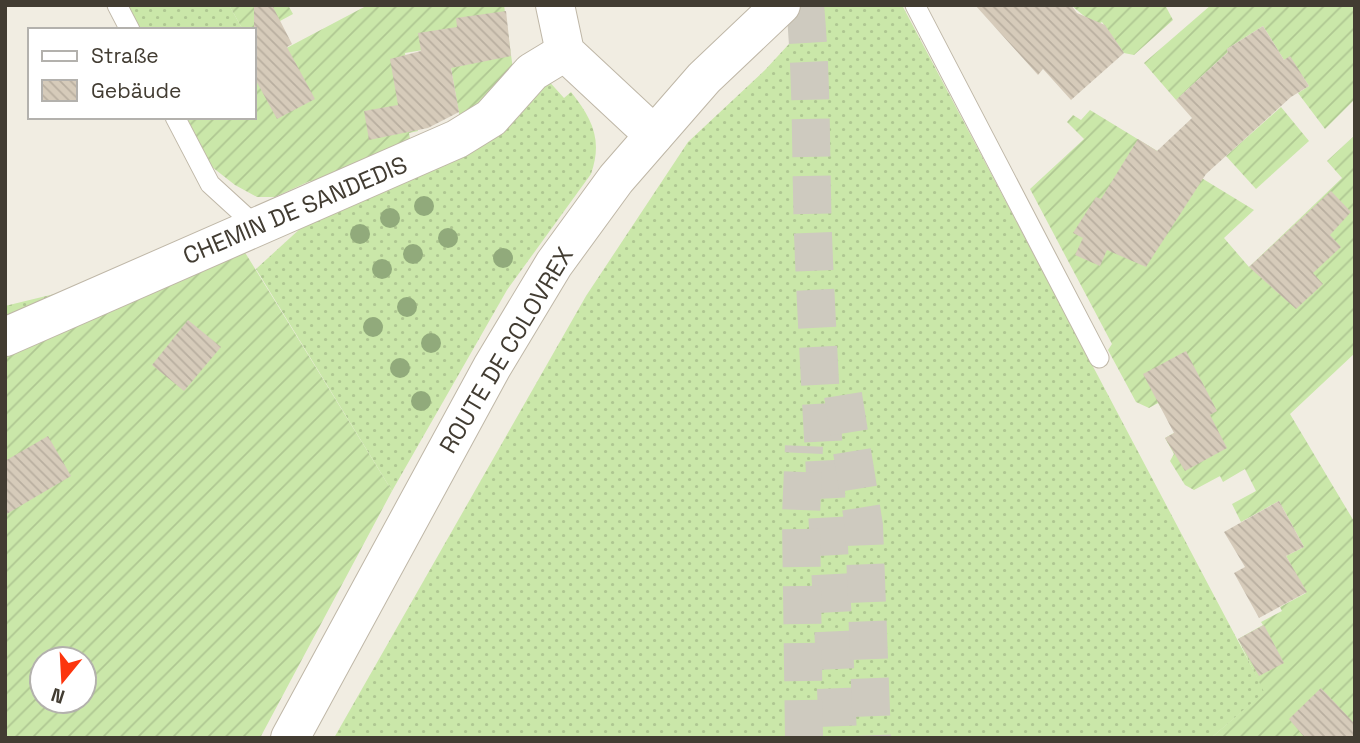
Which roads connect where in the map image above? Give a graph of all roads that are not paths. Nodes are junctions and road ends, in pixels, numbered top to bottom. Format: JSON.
{"nodes":[{"id":1,"x":117,"y":5,"type":"edge"},
{"id":2,"x":555,"y":5,"type":"edge"},
{"id":3,"x":781,"y":5,"type":"edge"},
{"id":4,"x":915,"y":5,"type":"edge"},
{"id":5,"x":129,"y":28,"type":"edge"},
{"id":6,"x":565,"y":52,"type":"junction"},
{"id":7,"x":176,"y":119,"type":"edge"},
{"id":8,"x":654,"y":135,"type":"junction"},
{"id":9,"x":256,"y":226,"type":"junction"},
{"id":10,"x":5,"y":337,"type":"edge"},
{"id":11,"x":1099,"y":359,"type":"dead end"},
{"id":12,"x":290,"y":738,"type":"edge"}],
"edges":[{"from":1,"to":5,"type":"lane"},
{"from":2,"to":6,"type":"street"},
{"from":3,"to":8,"type":"street","name":"ROUTE DE COLOVREX"},
{"from":4,"to":11,"type":"lane"},
{"from":6,"to":8,"type":"street"},
{"from":6,"to":9,"type":"street","name":"CHEMIN DE SANDEDIS"},
{"from":7,"to":9,"type":"lane"},
{"from":8,"to":12,"type":"street","name":"ROUTE DE COLOVREX"},
{"from":9,"to":10,"type":"street","name":"CHEMIN DE SANDEDIS"}]}
